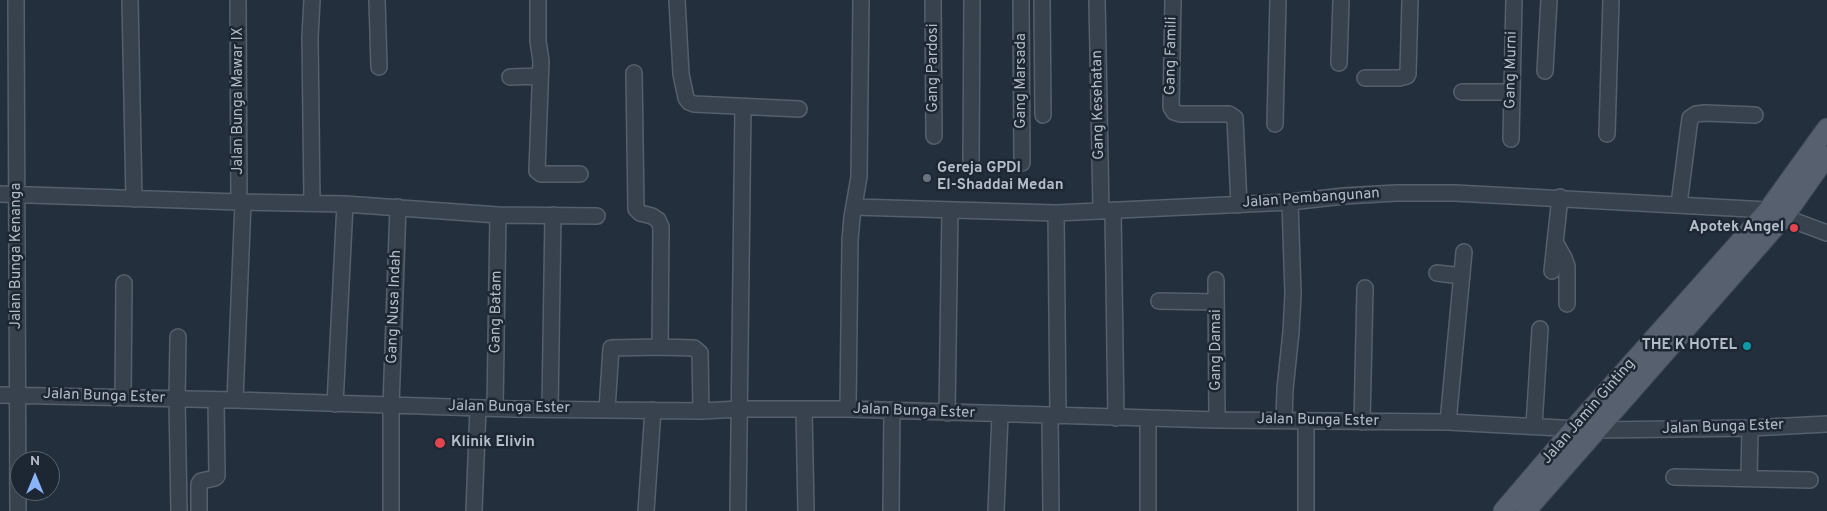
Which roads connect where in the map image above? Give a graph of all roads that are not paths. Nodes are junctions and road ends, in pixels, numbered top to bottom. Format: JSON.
{"nodes":[{"id":1,"x":16,"y":0,"type":"edge"},
{"id":2,"x":130,"y":0,"type":"edge"},
{"id":3,"x":238,"y":0,"type":"edge"},
{"id":4,"x":312,"y":0,"type":"edge"},
{"id":5,"x":377,"y":0,"type":"edge"},
{"id":6,"x":538,"y":0,"type":"edge"},
{"id":7,"x":676,"y":0,"type":"edge"},
{"id":8,"x":861,"y":0,"type":"edge"},
{"id":9,"x":933,"y":0,"type":"edge"},
{"id":10,"x":972,"y":0,"type":"edge"},
{"id":11,"x":1021,"y":0,"type":"edge"},
{"id":12,"x":1042,"y":0,"type":"edge"},
{"id":13,"x":1097,"y":0,"type":"edge"},
{"id":14,"x":1174,"y":0,"type":"edge"},
{"id":15,"x":1278,"y":0,"type":"edge"},
{"id":16,"x":1341,"y":0,"type":"edge"},
{"id":17,"x":1410,"y":0,"type":"edge"},
{"id":18,"x":1514,"y":0,"type":"edge"},
{"id":19,"x":1549,"y":0,"type":"edge"},
{"id":20,"x":1611,"y":0,"type":"edge"},
{"id":21,"x":1339,"y":63,"type":"dead end"},
{"id":22,"x":379,"y":66,"type":"dead end"},
{"id":23,"x":1545,"y":70,"type":"dead end"},
{"id":24,"x":634,"y":73,"type":"dead end"},
{"id":25,"x":540,"y":76,"type":"junction"},
{"id":26,"x":510,"y":78,"type":"dead end"},
{"id":27,"x":1365,"y":78,"type":"dead end"},
{"id":28,"x":1462,"y":92,"type":"dead end"},
{"id":29,"x":1512,"y":92,"type":"junction"},
{"id":30,"x":743,"y":107,"type":"junction"},
{"id":31,"x":799,"y":109,"type":"dead end"},
{"id":32,"x":1043,"y":115,"type":"dead end"},
{"id":33,"x":1755,"y":115,"type":"dead end"},
{"id":34,"x":1275,"y":124,"type":"dead end"},
{"id":35,"x":1827,"y":128,"type":"edge"},
{"id":36,"x":1607,"y":134,"type":"dead end"},
{"id":37,"x":934,"y":136,"type":"dead end"},
{"id":38,"x":1511,"y":139,"type":"dead end"},
{"id":39,"x":1827,"y":156,"type":"edge"},
{"id":40,"x":971,"y":160,"type":"dead end"},
{"id":41,"x":1022,"y":163,"type":"dead end"},
{"id":42,"x":580,"y":174,"type":"dead end"},
{"id":43,"x":0,"y":194,"type":"edge"},
{"id":44,"x":16,"y":194,"type":"junction"},
{"id":45,"x":1560,"y":197,"type":"junction"},
{"id":46,"x":134,"y":199,"type":"junction"},
{"id":47,"x":241,"y":202,"type":"junction"},
{"id":48,"x":1290,"y":202,"type":"junction"},
{"id":49,"x":312,"y":203,"type":"junction"},
{"id":50,"x":345,"y":204,"type":"junction"},
{"id":51,"x":1239,"y":204,"type":"junction"},
{"id":52,"x":1679,"y":204,"type":"junction"},
{"id":53,"x":398,"y":207,"type":"junction"},
{"id":54,"x":854,"y":207,"type":"junction"},
{"id":55,"x":950,"y":210,"type":"junction"},
{"id":56,"x":1107,"y":210,"type":"junction"},
{"id":57,"x":1056,"y":212,"type":"junction"},
{"id":58,"x":1776,"y":213,"type":"junction"},
{"id":59,"x":498,"y":215,"type":"junction"},
{"id":60,"x":553,"y":215,"type":"junction"},
{"id":61,"x":597,"y":216,"type":"dead end"},
{"id":62,"x":1827,"y":232,"type":"edge"},
{"id":63,"x":1555,"y":242,"type":"junction"},
{"id":64,"x":1464,"y":252,"type":"dead end"},
{"id":65,"x":1552,"y":270,"type":"dead end"},
{"id":66,"x":1437,"y":273,"type":"dead end"},
{"id":67,"x":1462,"y":276,"type":"junction"},
{"id":68,"x":1216,"y":280,"type":"dead end"},
{"id":69,"x":124,"y":283,"type":"dead end"},
{"id":70,"x":1366,"y":288,"type":"dead end"},
{"id":71,"x":1159,"y":301,"type":"dead end"},
{"id":72,"x":1216,"y":302,"type":"junction"},
{"id":73,"x":1567,"y":304,"type":"dead end"},
{"id":74,"x":1540,"y":328,"type":"dead end"},
{"id":75,"x":178,"y":337,"type":"dead end"},
{"id":76,"x":660,"y":347,"type":"junction"},
{"id":77,"x":17,"y":394,"type":"junction"},
{"id":78,"x":0,"y":395,"type":"edge"},
{"id":79,"x":123,"y":397,"type":"junction"},
{"id":80,"x":177,"y":399,"type":"junction"},
{"id":81,"x":216,"y":400,"type":"junction"},
{"id":82,"x":235,"y":400,"type":"junction"},
{"id":83,"x":335,"y":404,"type":"junction"},
{"id":84,"x":391,"y":406,"type":"junction"},
{"id":85,"x":478,"y":408,"type":"junction"},
{"id":86,"x":495,"y":408,"type":"junction"},
{"id":87,"x":550,"y":408,"type":"junction"},
{"id":88,"x":607,"y":409,"type":"junction"},
{"id":89,"x":740,"y":409,"type":"junction"},
{"id":90,"x":653,"y":410,"type":"junction"},
{"id":91,"x":804,"y":410,"type":"junction"},
{"id":92,"x":848,"y":410,"type":"junction"},
{"id":93,"x":701,"y":411,"type":"junction"},
{"id":94,"x":892,"y":411,"type":"junction"},
{"id":95,"x":947,"y":413,"type":"junction"},
{"id":96,"x":1000,"y":415,"type":"junction"},
{"id":97,"x":1054,"y":416,"type":"junction"},
{"id":98,"x":1116,"y":418,"type":"junction"},
{"id":99,"x":1148,"y":418,"type":"junction"},
{"id":100,"x":1217,"y":420,"type":"junction"},
{"id":101,"x":1284,"y":421,"type":"junction"},
{"id":102,"x":1306,"y":421,"type":"junction"},
{"id":103,"x":1362,"y":422,"type":"junction"},
{"id":104,"x":1448,"y":422,"type":"junction"},
{"id":105,"x":1827,"y":424,"type":"edge"},
{"id":106,"x":1534,"y":426,"type":"junction"},
{"id":107,"x":1574,"y":428,"type":"junction"},
{"id":108,"x":1750,"y":428,"type":"junction"},
{"id":109,"x":1598,"y":430,"type":"junction"},
{"id":110,"x":1674,"y":477,"type":"dead end"},
{"id":111,"x":1749,"y":478,"type":"junction"},
{"id":112,"x":1810,"y":480,"type":"dead end"},
{"id":113,"x":18,"y":511,"type":"edge"},
{"id":114,"x":179,"y":511,"type":"edge"},
{"id":115,"x":199,"y":511,"type":"edge"},
{"id":116,"x":391,"y":511,"type":"edge"},
{"id":117,"x":474,"y":511,"type":"edge"},
{"id":118,"x":646,"y":511,"type":"edge"},
{"id":119,"x":738,"y":511,"type":"edge"},
{"id":120,"x":806,"y":511,"type":"edge"},
{"id":121,"x":891,"y":511,"type":"edge"},
{"id":122,"x":996,"y":511,"type":"edge"},
{"id":123,"x":1051,"y":511,"type":"edge"},
{"id":124,"x":1148,"y":511,"type":"edge"},
{"id":125,"x":1306,"y":511,"type":"edge"},
{"id":126,"x":1503,"y":511,"type":"edge"},
{"id":127,"x":1526,"y":511,"type":"edge"}],
"edges":[{"from":1,"to":44,"type":"street","name":"Jalan Bunga Kenanga"},
{"from":2,"to":46,"type":"street"},
{"from":3,"to":47,"type":"street","name":"Jalan Bunga Mawar IX"},
{"from":4,"to":49,"type":"street"},
{"from":5,"to":22,"type":"street"},
{"from":6,"to":25,"type":"street"},
{"from":7,"to":30,"type":"street"},
{"from":8,"to":54,"type":"street"},
{"from":9,"to":37,"type":"street","name":"Gang Pardosi"},
{"from":10,"to":40,"type":"street"},
{"from":11,"to":41,"type":"street","name":"Gang Marsada"},
{"from":12,"to":32,"type":"street"},
{"from":13,"to":56,"type":"street","name":"Gang Kesehatan"},
{"from":14,"to":51,"type":"street","name":"Gang Famili"},
{"from":15,"to":34,"type":"street"},
{"from":16,"to":21,"type":"street"},
{"from":17,"to":27,"type":"street"},
{"from":18,"to":29,"type":"street","name":"Gang Murni"},
{"from":19,"to":23,"type":"street"},
{"from":20,"to":36,"type":"street"},
{"from":24,"to":76,"type":"street"},
{"from":25,"to":26,"type":"street"},
{"from":25,"to":42,"type":"street"},
{"from":28,"to":29,"type":"street"},
{"from":29,"to":38,"type":"street","name":"Gang Murni"},
{"from":30,"to":31,"type":"street"},
{"from":30,"to":89,"type":"street"},
{"from":33,"to":52,"type":"street"},
{"from":35,"to":58,"type":"main road","name":"Jalan Jamin Ginting"},
{"from":39,"to":58,"type":"main road","name":"Jalan Jamin Ginting"},
{"from":43,"to":44,"type":"street"},
{"from":44,"to":46,"type":"street"},
{"from":44,"to":77,"type":"street","name":"Jalan Bunga Kenanga"},
{"from":45,"to":48,"type":"street","name":"Jalan Pembangunan"},
{"from":45,"to":52,"type":"street","name":"Jalan Pembangunan"},
{"from":45,"to":63,"type":"street"},
{"from":46,"to":47,"type":"street"},
{"from":47,"to":49,"type":"street"},
{"from":47,"to":82,"type":"street","name":"Jalan Bunga Mawar IX"},
{"from":48,"to":51,"type":"street","name":"Jalan Pembangunan"},
{"from":48,"to":101,"type":"street"},
{"from":49,"to":50,"type":"street"},
{"from":50,"to":53,"type":"street"},
{"from":50,"to":83,"type":"street"},
{"from":51,"to":56,"type":"street","name":"Jalan Pembangunan"},
{"from":52,"to":58,"type":"street","name":"Jalan Pembangunan"},
{"from":53,"to":59,"type":"street"},
{"from":53,"to":84,"type":"street","name":"Gang Nusa Indah"},
{"from":54,"to":55,"type":"street","name":"Jalan Pembangunan"},
{"from":54,"to":92,"type":"street"},
{"from":55,"to":57,"type":"street","name":"Jalan Pembangunan"},
{"from":55,"to":95,"type":"street"},
{"from":56,"to":57,"type":"street","name":"Jalan Pembangunan"},
{"from":56,"to":98,"type":"street","name":"Gang Kesehatan"},
{"from":57,"to":97,"type":"street"},
{"from":58,"to":62,"type":"street","name":"Jalan Pembangunan"},
{"from":58,"to":107,"type":"main road","name":"Jalan Jamin Ginting"},
{"from":58,"to":109,"type":"main road","name":"Jalan Jamin Ginting"},
{"from":59,"to":60,"type":"street"},
{"from":59,"to":86,"type":"street","name":"Gang Batam"},
{"from":60,"to":61,"type":"street"},
{"from":60,"to":87,"type":"street"},
{"from":63,"to":65,"type":"street"},
{"from":63,"to":73,"type":"street"},
{"from":64,"to":67,"type":"street"},
{"from":66,"to":67,"type":"street"},
{"from":67,"to":104,"type":"street"},
{"from":68,"to":72,"type":"street","name":"Gang Damai"},
{"from":69,"to":79,"type":"street"},
{"from":70,"to":103,"type":"street"},
{"from":71,"to":72,"type":"street"},
{"from":72,"to":100,"type":"street","name":"Gang Damai"},
{"from":74,"to":106,"type":"street"},
{"from":75,"to":80,"type":"street"},
{"from":76,"to":88,"type":"street"},
{"from":76,"to":93,"type":"street"},
{"from":77,"to":78,"type":"street","name":"Jalan Bunga Ester"},
{"from":77,"to":79,"type":"street","name":"Jalan Bunga Ester"},
{"from":77,"to":113,"type":"street","name":"Jalan Bunga Kenanga"},
{"from":79,"to":80,"type":"street","name":"Jalan Bunga Ester"},
{"from":80,"to":81,"type":"street","name":"Jalan Bunga Ester"},
{"from":80,"to":114,"type":"street"},
{"from":81,"to":82,"type":"street","name":"Jalan Bunga Ester"},
{"from":81,"to":115,"type":"street"},
{"from":82,"to":83,"type":"street","name":"Jalan Bunga Ester"},
{"from":83,"to":84,"type":"street","name":"Jalan Bunga Ester"},
{"from":84,"to":85,"type":"street","name":"Jalan Bunga Ester"},
{"from":84,"to":116,"type":"street","name":"Gang Nusa Indah"},
{"from":85,"to":86,"type":"street","name":"Jalan Bunga Ester"},
{"from":85,"to":117,"type":"street"},
{"from":86,"to":87,"type":"street","name":"Jalan Bunga Ester"},
{"from":87,"to":88,"type":"street","name":"Jalan Bunga Ester"},
{"from":88,"to":90,"type":"street","name":"Jalan Bunga Ester"},
{"from":89,"to":91,"type":"street","name":"Jalan Bunga Ester"},
{"from":89,"to":93,"type":"street","name":"Jalan Bunga Ester"},
{"from":89,"to":119,"type":"street"},
{"from":90,"to":93,"type":"street","name":"Jalan Bunga Ester"},
{"from":90,"to":118,"type":"street"},
{"from":91,"to":92,"type":"street","name":"Jalan Bunga Ester"},
{"from":91,"to":120,"type":"street"},
{"from":92,"to":94,"type":"street","name":"Jalan Bunga Ester"},
{"from":94,"to":95,"type":"street","name":"Jalan Bunga Ester"},
{"from":94,"to":121,"type":"street"},
{"from":95,"to":96,"type":"street","name":"Jalan Bunga Ester"},
{"from":96,"to":97,"type":"street","name":"Jalan Bunga Ester"},
{"from":96,"to":122,"type":"street"},
{"from":97,"to":98,"type":"street","name":"Jalan Bunga Ester"},
{"from":97,"to":123,"type":"street"},
{"from":98,"to":99,"type":"street","name":"Jalan Bunga Ester"},
{"from":99,"to":100,"type":"street","name":"Jalan Bunga Ester"},
{"from":99,"to":124,"type":"street"},
{"from":100,"to":101,"type":"street","name":"Jalan Bunga Ester"},
{"from":101,"to":102,"type":"street","name":"Jalan Bunga Ester"},
{"from":102,"to":103,"type":"street","name":"Jalan Bunga Ester"},
{"from":102,"to":125,"type":"street"},
{"from":103,"to":104,"type":"street","name":"Jalan Bunga Ester"},
{"from":104,"to":106,"type":"street","name":"Jalan Bunga Ester"},
{"from":105,"to":108,"type":"street","name":"Jalan Bunga Ester"},
{"from":106,"to":107,"type":"street","name":"Jalan Bunga Ester"},
{"from":107,"to":109,"type":"street","name":"Jalan Bunga Ester"},
{"from":107,"to":126,"type":"main road","name":"Jalan Jamin Ginting"},
{"from":108,"to":109,"type":"street","name":"Jalan Bunga Ester"},
{"from":108,"to":111,"type":"street"},
{"from":109,"to":127,"type":"main road","name":"Jalan Jamin Ginting"},
{"from":110,"to":111,"type":"street"},
{"from":111,"to":112,"type":"street"}]}
